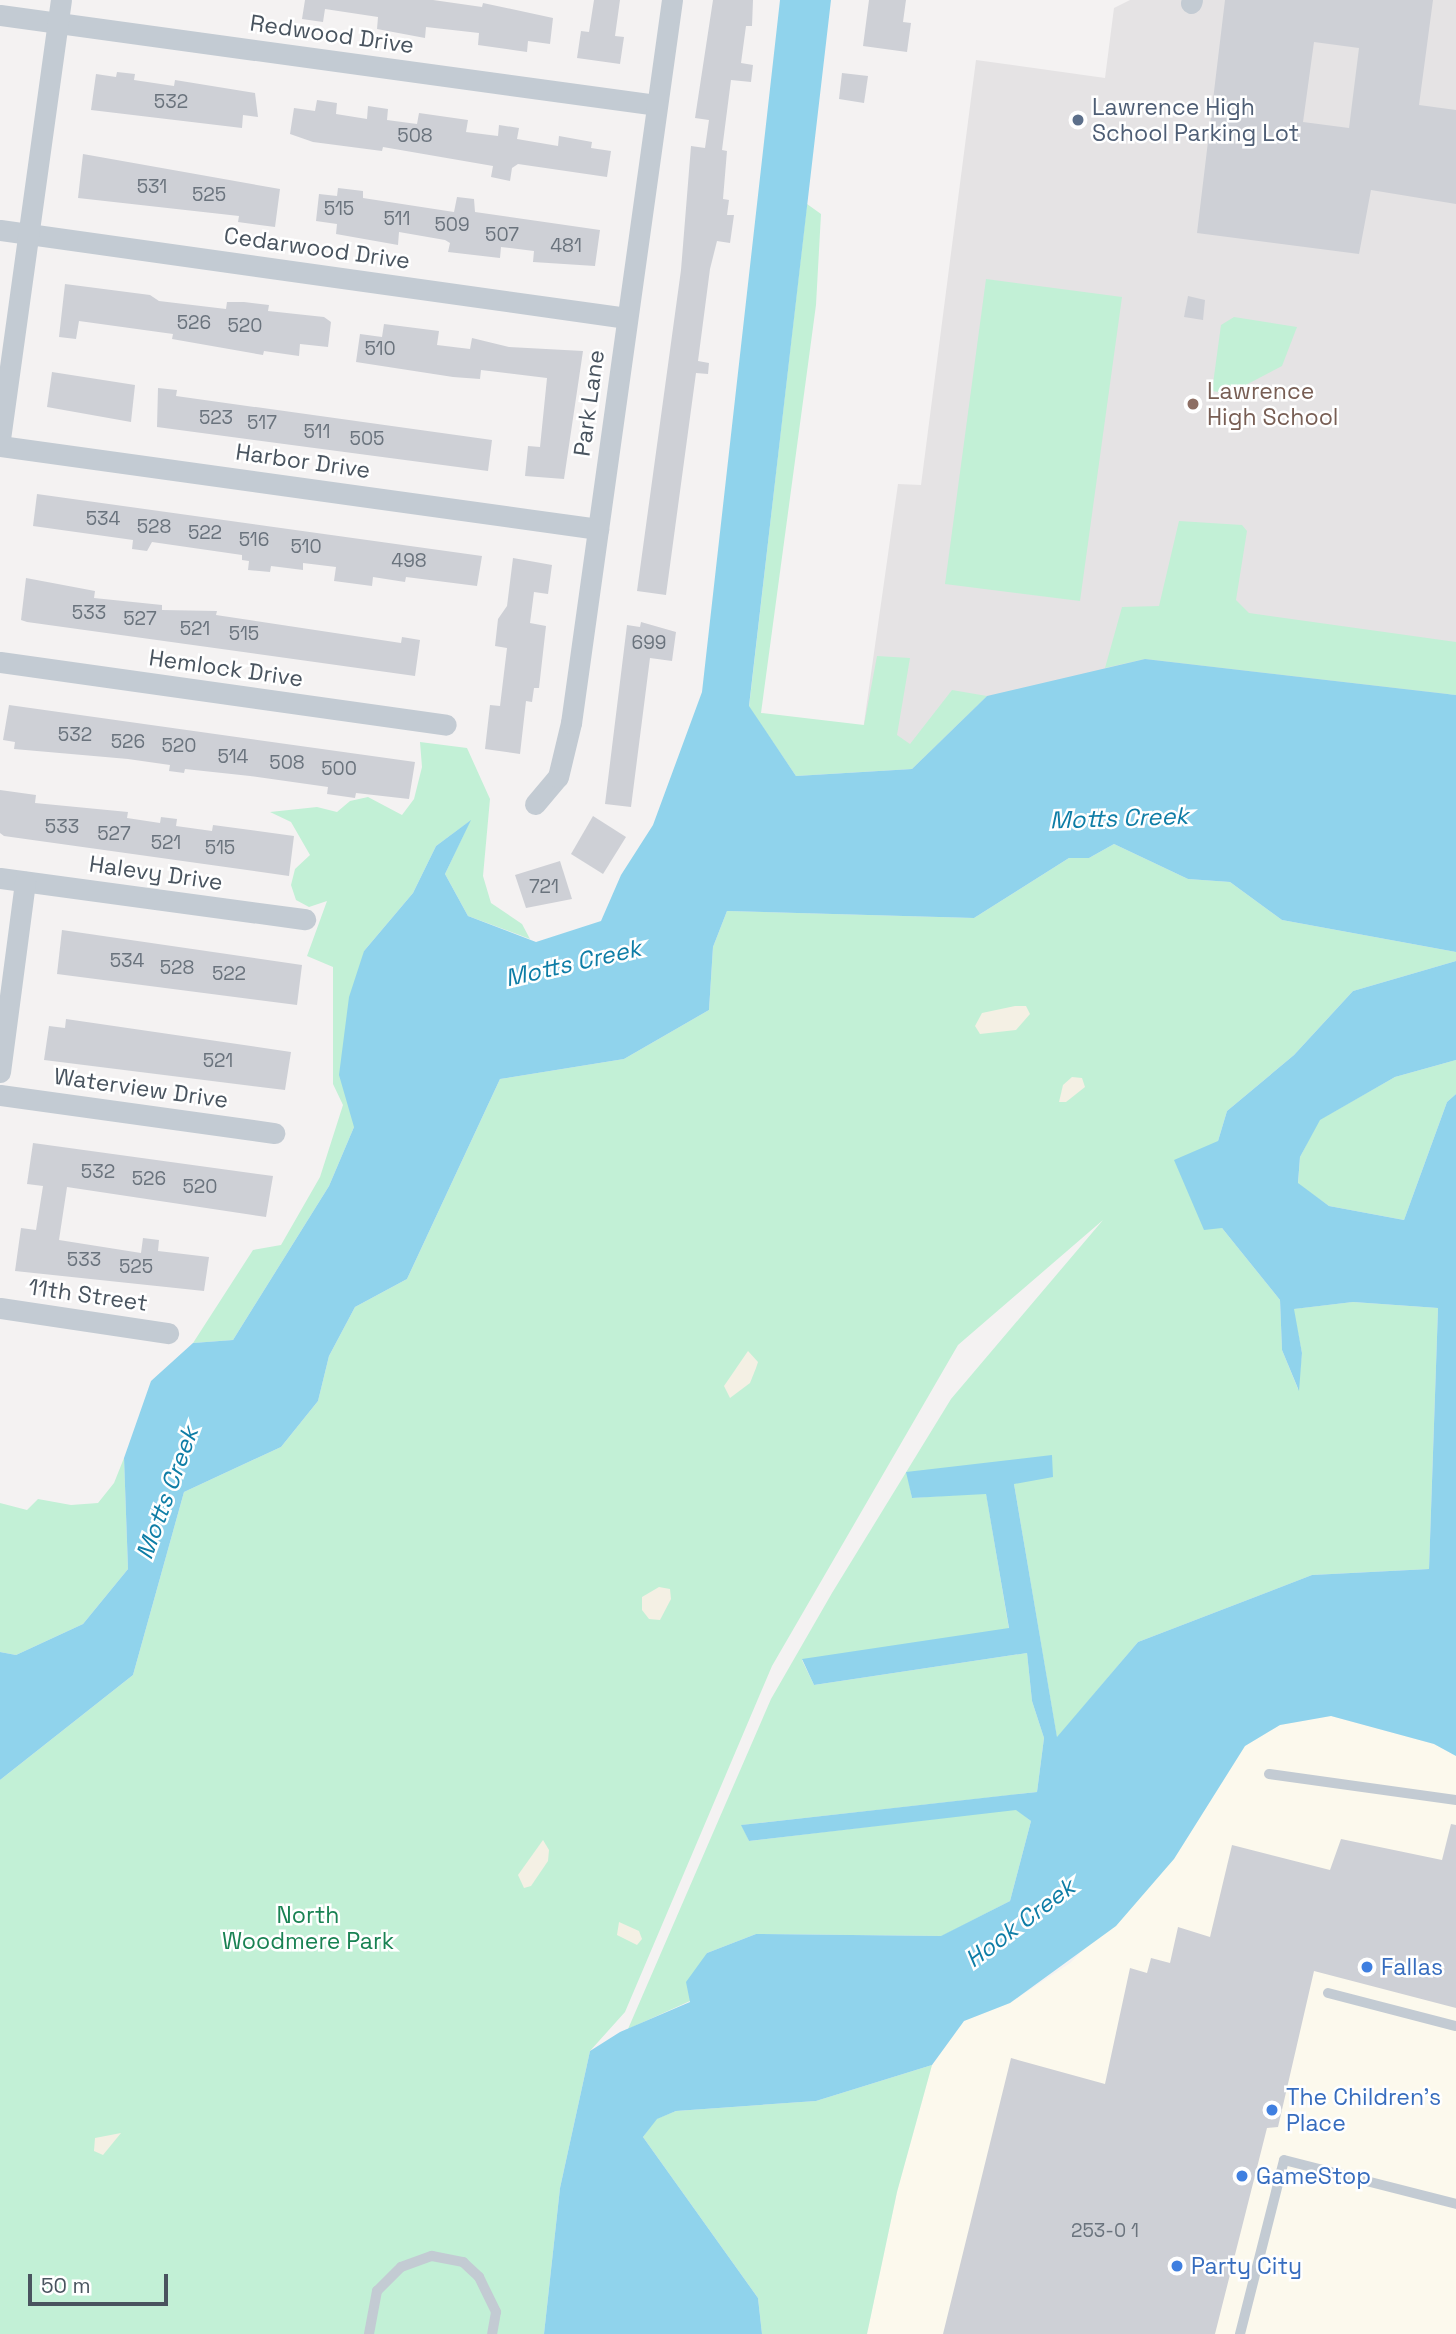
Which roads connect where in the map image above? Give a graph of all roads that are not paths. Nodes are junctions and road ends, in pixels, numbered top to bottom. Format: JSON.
{"nodes":[{"id":1,"x":61,"y":0,"type":"edge"},
{"id":2,"x":671,"y":0,"type":"edge"},
{"id":3,"x":0,"y":15,"type":"edge"},
{"id":4,"x":57,"y":23,"type":"junction"},
{"id":5,"x":656,"y":105,"type":"junction"},
{"id":6,"x":0,"y":230,"type":"edge"},
{"id":7,"x":28,"y":234,"type":"junction"},
{"id":8,"x":627,"y":318,"type":"junction"},
{"id":9,"x":0,"y":439,"type":"edge"},
{"id":10,"x":0,"y":446,"type":"edge"},
{"id":11,"x":598,"y":529,"type":"junction"},
{"id":12,"x":0,"y":662,"type":"edge"},
{"id":13,"x":446,"y":725,"type":"dead end"},
{"id":14,"x":535,"y":804,"type":"dead end"},
{"id":15,"x":0,"y":878,"type":"edge"},
{"id":16,"x":25,"y":882,"type":"junction"},
{"id":17,"x":305,"y":919,"type":"dead end"},
{"id":18,"x":0,"y":1072,"type":"edge"},
{"id":19,"x":0,"y":1095,"type":"edge"},
{"id":20,"x":274,"y":1133,"type":"dead end"},
{"id":21,"x":0,"y":1308,"type":"edge"},
{"id":22,"x":168,"y":1333,"type":"dead end"},
{"id":23,"x":1269,"y":1774,"type":"dead end"},
{"id":24,"x":1456,"y":1800,"type":"edge"},
{"id":25,"x":1328,"y":1993,"type":"dead end"},
{"id":26,"x":1456,"y":2026,"type":"edge"},
{"id":27,"x":1456,"y":2204,"type":"edge"},
{"id":28,"x":369,"y":2334,"type":"edge"},
{"id":29,"x":492,"y":2334,"type":"edge"},
{"id":30,"x":1240,"y":2334,"type":"edge"}],
"edges":[{"from":1,"to":4,"type":"street"},
{"from":2,"to":5,"type":"street","name":"Park Lane"},
{"from":3,"to":4,"type":"street","name":"Redwood Drive"},
{"from":4,"to":5,"type":"street","name":"Redwood Drive"},
{"from":4,"to":7,"type":"street"},
{"from":5,"to":8,"type":"street","name":"Park Lane"},
{"from":6,"to":7,"type":"street","name":"Cedarwood Drive"},
{"from":7,"to":8,"type":"street","name":"Cedarwood Drive"},
{"from":7,"to":9,"type":"street"},
{"from":8,"to":11,"type":"street","name":"Park Lane"},
{"from":10,"to":11,"type":"street","name":"Harbor Drive"},
{"from":11,"to":14,"type":"street","name":"Park Lane"},
{"from":12,"to":13,"type":"street","name":"Hemlock Drive"},
{"from":15,"to":16,"type":"street","name":"Halevy Drive"},
{"from":16,"to":17,"type":"street","name":"Halevy Drive"},
{"from":16,"to":18,"type":"street"},
{"from":19,"to":20,"type":"street","name":"Waterview Drive"},
{"from":21,"to":22,"type":"street","name":"11th Street"},
{"from":23,"to":24,"type":"lane"},
{"from":25,"to":26,"type":"lane"},
{"from":27,"to":30,"type":"lane"},
{"from":28,"to":29,"type":"lane"}]}
